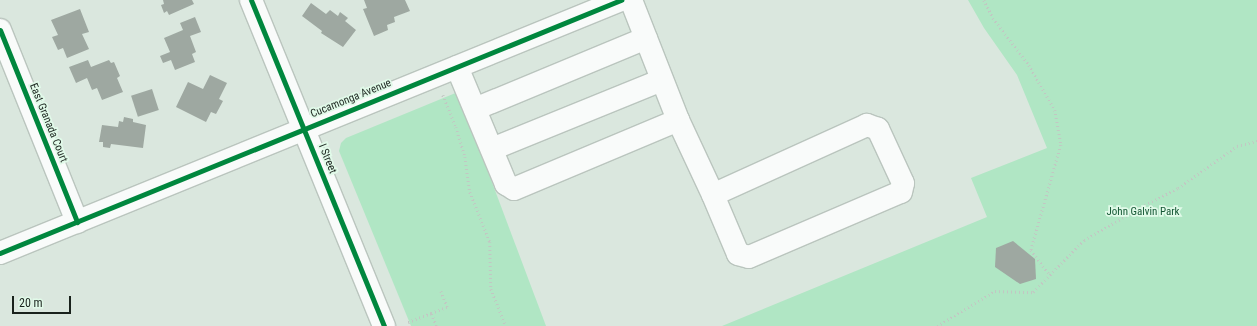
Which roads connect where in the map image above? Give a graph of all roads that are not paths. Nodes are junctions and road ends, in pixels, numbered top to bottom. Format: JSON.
{"nodes":[{"id":1,"x":251,"y":0,"type":"edge"},
{"id":2,"x":622,"y":0,"type":"edge"},
{"id":3,"x":631,"y":0,"type":"edge"},
{"id":4,"x":0,"y":30,"type":"edge"},
{"id":5,"x":646,"y":38,"type":"junction"},
{"id":6,"x":457,"y":67,"type":"junction"},
{"id":7,"x":662,"y":80,"type":"junction"},
{"id":8,"x":475,"y":109,"type":"junction"},
{"id":9,"x":678,"y":120,"type":"junction"},
{"id":10,"x":304,"y":130,"type":"junction"},
{"id":11,"x":492,"y":150,"type":"junction"},
{"id":12,"x":713,"y":195,"type":"junction"},
{"id":13,"x":77,"y":222,"type":"junction"},
{"id":14,"x":0,"y":253,"type":"edge"},
{"id":15,"x":384,"y":326,"type":"edge"}],
"edges":[{"from":1,"to":10,"type":"street","name":"I Street"},
{"from":2,"to":6,"type":"street","name":"Cucamonga Avenue"},
{"from":3,"to":5,"type":"street"},
{"from":4,"to":13,"type":"street","name":"East Granada Court"},
{"from":5,"to":7,"type":"street"},
{"from":5,"to":8,"type":"street"},
{"from":6,"to":8,"type":"street"},
{"from":6,"to":10,"type":"street","name":"Cucamonga Avenue"},
{"from":7,"to":9,"type":"street"},
{"from":7,"to":11,"type":"street"},
{"from":8,"to":11,"type":"street"},
{"from":9,"to":11,"type":"street"},
{"from":9,"to":12,"type":"street"},
{"from":10,"to":13,"type":"street","name":"Cucamonga Avenue"},
{"from":10,"to":15,"type":"street","name":"I Street"},
{"from":12,"to":12,"type":"street"},
{"from":13,"to":14,"type":"street","name":"Cucamonga Avenue"}]}
